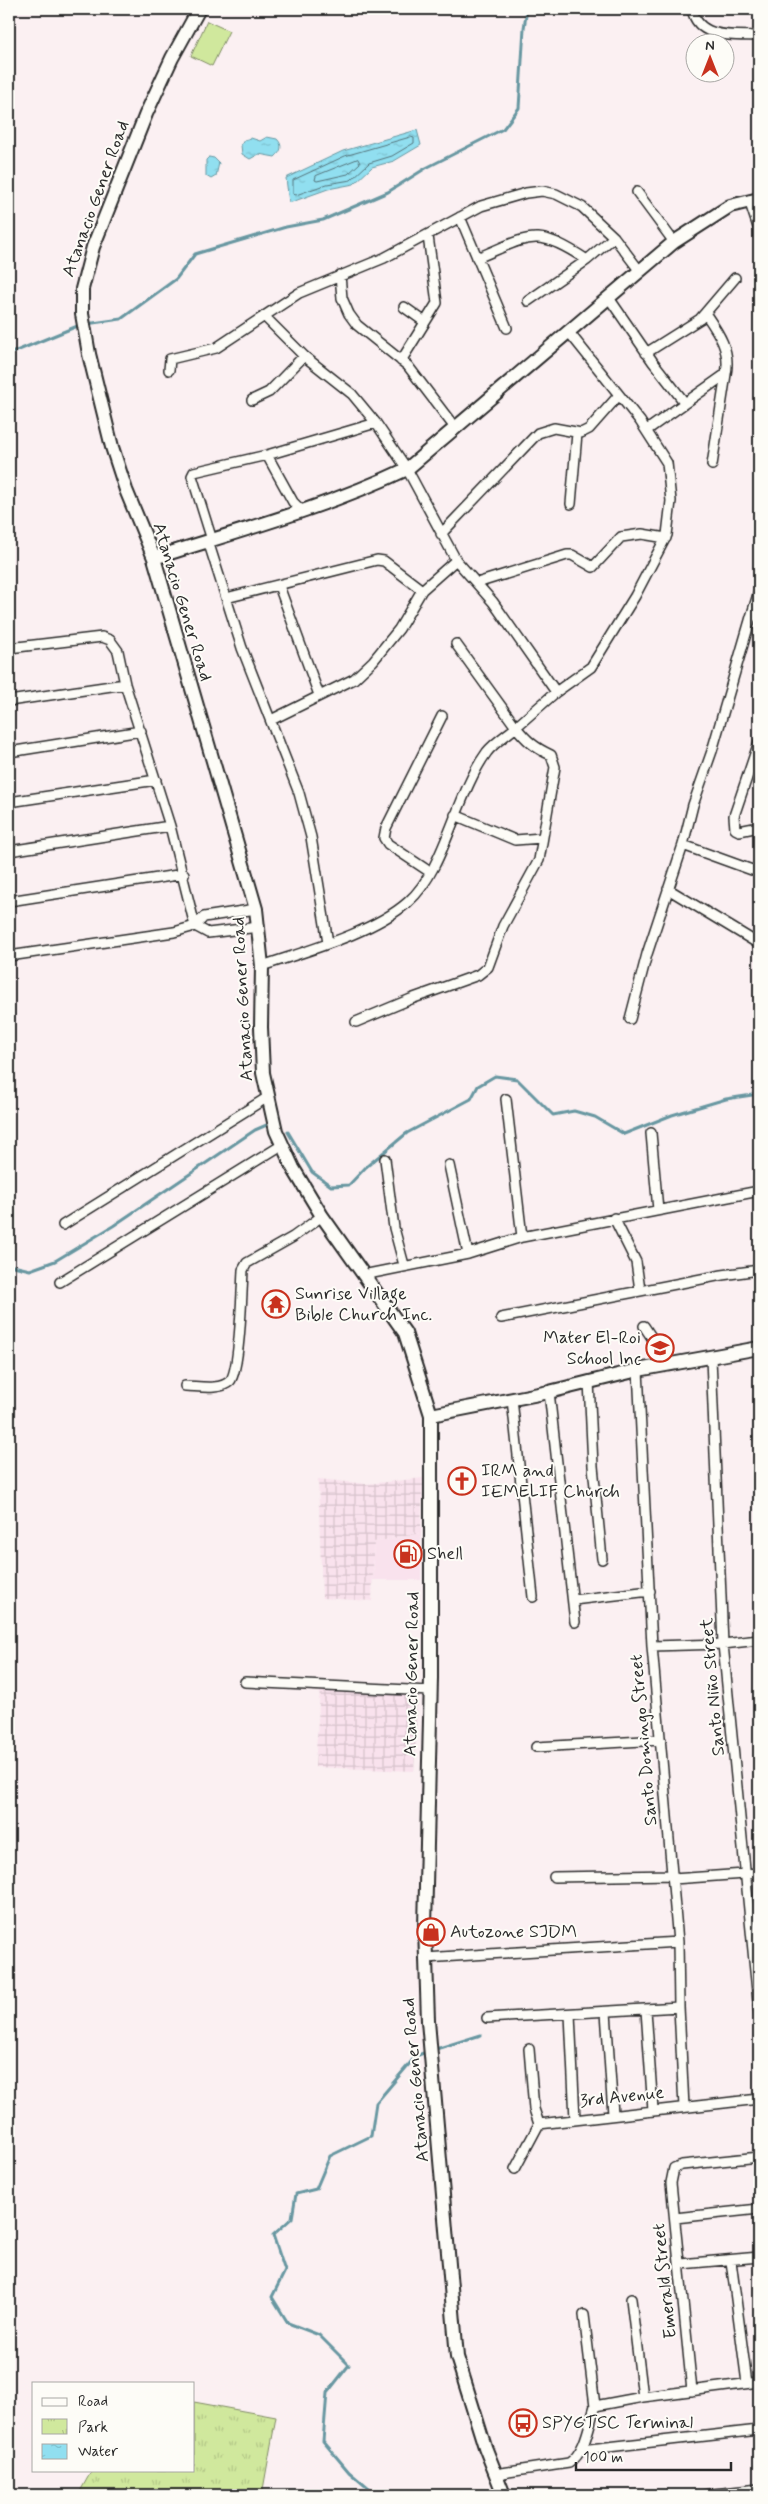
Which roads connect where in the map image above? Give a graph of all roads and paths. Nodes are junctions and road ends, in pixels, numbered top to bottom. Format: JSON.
{"nodes":[{"id":1,"x":199,"y":9,"type":"edge"},
{"id":2,"x":692,"y":9,"type":"edge"},
{"id":3,"x":759,"y":36,"type":"edge"},
{"id":4,"x":637,"y":192,"type":"dead end"},
{"id":5,"x":754,"y":200,"type":"edge"},
{"id":6,"x":460,"y":217,"type":"junction"},
{"id":7,"x":759,"y":230,"type":"edge"},
{"id":8,"x":428,"y":236,"type":"junction"},
{"id":9,"x":614,"y":237,"type":"junction"},
{"id":10,"x":674,"y":242,"type":"junction"},
{"id":11,"x":477,"y":258,"type":"junction"},
{"id":12,"x":587,"y":260,"type":"junction"},
{"id":13,"x":639,"y":270,"type":"junction"},
{"id":14,"x":340,"y":275,"type":"junction"},
{"id":15,"x":735,"y":278,"type":"dead end"},
{"id":16,"x":609,"y":298,"type":"junction"},
{"id":17,"x":528,"y":301,"type":"dead end"},
{"id":18,"x":404,"y":307,"type":"dead end"},
{"id":19,"x":706,"y":312,"type":"junction"},
{"id":20,"x":264,"y":316,"type":"junction"},
{"id":21,"x":425,"y":322,"type":"junction"},
{"id":22,"x":507,"y":328,"type":"dead end"},
{"id":23,"x":568,"y":331,"type":"junction"},
{"id":24,"x":646,"y":353,"type":"junction"},
{"id":25,"x":304,"y":356,"type":"junction"},
{"id":26,"x":401,"y":361,"type":"junction"},
{"id":27,"x":169,"y":370,"type":"dead end"},
{"id":28,"x":726,"y":374,"type":"junction"},
{"id":29,"x":619,"y":395,"type":"junction"},
{"id":30,"x":252,"y":400,"type":"dead end"},
{"id":31,"x":685,"y":403,"type":"junction"},
{"id":32,"x":376,"y":423,"type":"junction"},
{"id":33,"x":456,"y":429,"type":"junction"},
{"id":34,"x":646,"y":430,"type":"junction"},
{"id":35,"x":577,"y":433,"type":"junction"},
{"id":36,"x":267,"y":455,"type":"junction"},
{"id":37,"x":712,"y":465,"type":"dead end"},
{"id":38,"x":407,"y":469,"type":"junction"},
{"id":39,"x":571,"y":504,"type":"dead end"},
{"id":40,"x":301,"y":510,"type":"junction"},
{"id":41,"x":441,"y":534,"type":"junction"},
{"id":42,"x":666,"y":538,"type":"junction"},
{"id":43,"x":210,"y":541,"type":"junction"},
{"id":44,"x":154,"y":558,"type":"junction"},
{"id":45,"x":456,"y":560,"type":"junction"},
{"id":46,"x":477,"y":583,"type":"junction"},
{"id":47,"x":279,"y":586,"type":"junction"},
{"id":48,"x":422,"y":590,"type":"junction"},
{"id":49,"x":759,"y":591,"type":"edge"},
{"id":50,"x":226,"y":598,"type":"junction"},
{"id":51,"x":755,"y":616,"type":"edge"},
{"id":52,"x":456,"y":644,"type":"dead end"},
{"id":53,"x":9,"y":648,"type":"edge"},
{"id":54,"x":125,"y":684,"type":"junction"},
{"id":55,"x":556,"y":692,"type":"junction"},
{"id":56,"x":319,"y":695,"type":"junction"},
{"id":57,"x":9,"y":701,"type":"edge"},
{"id":58,"x":442,"y":716,"type":"dead end"},
{"id":59,"x":271,"y":720,"type":"junction"},
{"id":60,"x":516,"y":727,"type":"junction"},
{"id":61,"x":141,"y":731,"type":"junction"},
{"id":62,"x":759,"y":742,"type":"edge"},
{"id":63,"x":9,"y":752,"type":"edge"},
{"id":64,"x":156,"y":780,"type":"junction"},
{"id":65,"x":9,"y":802,"type":"edge"},
{"id":66,"x":455,"y":815,"type":"junction"},
{"id":67,"x":170,"y":826,"type":"junction"},
{"id":68,"x":759,"y":827,"type":"edge"},
{"id":69,"x":542,"y":838,"type":"junction"},
{"id":70,"x":683,"y":845,"type":"junction"},
{"id":71,"x":9,"y":851,"type":"edge"},
{"id":72,"x":759,"y":869,"type":"edge"},
{"id":73,"x":430,"y":872,"type":"junction"},
{"id":74,"x":184,"y":874,"type":"junction"},
{"id":75,"x":668,"y":888,"type":"junction"},
{"id":76,"x":9,"y":901,"type":"edge"},
{"id":77,"x":256,"y":909,"type":"junction"},
{"id":78,"x":195,"y":926,"type":"junction"},
{"id":79,"x":259,"y":927,"type":"junction"},
{"id":80,"x":328,"y":943,"type":"junction"},
{"id":81,"x":759,"y":944,"type":"edge"},
{"id":82,"x":9,"y":956,"type":"edge"},
{"id":83,"x":262,"y":966,"type":"junction"},
{"id":84,"x":630,"y":1019,"type":"dead end"},
{"id":85,"x":356,"y":1022,"type":"dead end"},
{"id":86,"x":268,"y":1097,"type":"junction"},
{"id":87,"x":506,"y":1099,"type":"dead end"},
{"id":88,"x":651,"y":1133,"type":"dead end"},
{"id":89,"x":282,"y":1145,"type":"junction"},
{"id":90,"x":385,"y":1159,"type":"dead end"},
{"id":91,"x":449,"y":1165,"type":"dead end"},
{"id":92,"x":759,"y":1191,"type":"edge"},
{"id":93,"x":658,"y":1210,"type":"junction"},
{"id":94,"x":322,"y":1216,"type":"junction"},
{"id":95,"x":614,"y":1218,"type":"junction"},
{"id":96,"x":63,"y":1226,"type":"dead end"},
{"id":97,"x":522,"y":1237,"type":"junction"},
{"id":98,"x":468,"y":1254,"type":"junction"},
{"id":99,"x":404,"y":1265,"type":"junction"},
{"id":100,"x":759,"y":1270,"type":"edge"},
{"id":101,"x":363,"y":1275,"type":"junction"},
{"id":102,"x":60,"y":1282,"type":"dead end"},
{"id":103,"x":640,"y":1290,"type":"junction"},
{"id":104,"x":501,"y":1318,"type":"dead end"},
{"id":105,"x":644,"y":1326,"type":"dead end"},
{"id":106,"x":759,"y":1348,"type":"edge"},
{"id":107,"x":710,"y":1358,"type":"junction"},
{"id":108,"x":670,"y":1365,"type":"junction"},
{"id":109,"x":638,"y":1370,"type":"junction"},
{"id":110,"x":589,"y":1381,"type":"junction"},
{"id":111,"x":184,"y":1386,"type":"dead end"},
{"id":112,"x":549,"y":1392,"type":"junction"},
{"id":113,"x":512,"y":1399,"type":"junction"},
{"id":114,"x":431,"y":1415,"type":"junction"},
{"id":115,"x":602,"y":1559,"type":"dead end"},
{"id":116,"x":650,"y":1591,"type":"junction"},
{"id":117,"x":533,"y":1597,"type":"dead end"},
{"id":118,"x":573,"y":1600,"type":"junction"},
{"id":119,"x":575,"y":1622,"type":"dead end"},
{"id":120,"x":759,"y":1640,"type":"edge"},
{"id":121,"x":723,"y":1644,"type":"junction"},
{"id":122,"x":652,"y":1646,"type":"junction"},
{"id":123,"x":245,"y":1682,"type":"dead end"},
{"id":124,"x":430,"y":1691,"type":"junction"},
{"id":125,"x":661,"y":1740,"type":"junction"},
{"id":126,"x":536,"y":1747,"type":"dead end"},
{"id":127,"x":759,"y":1873,"type":"edge"},
{"id":128,"x":746,"y":1874,"type":"junction"},
{"id":129,"x":554,"y":1877,"type":"dead end"},
{"id":130,"x":673,"y":1877,"type":"junction"},
{"id":131,"x":678,"y":1942,"type":"junction"},
{"id":132,"x":425,"y":1958,"type":"junction"},
{"id":133,"x":679,"y":2006,"type":"junction"},
{"id":134,"x":646,"y":2010,"type":"junction"},
{"id":135,"x":606,"y":2012,"type":"junction"},
{"id":136,"x":759,"y":2012,"type":"edge"},
{"id":137,"x":570,"y":2014,"type":"junction"},
{"id":138,"x":487,"y":2018,"type":"dead end"},
{"id":139,"x":530,"y":2049,"type":"dead end"},
{"id":140,"x":759,"y":2098,"type":"edge"},
{"id":141,"x":684,"y":2107,"type":"junction"},
{"id":142,"x":653,"y":2110,"type":"junction"},
{"id":143,"x":613,"y":2114,"type":"junction"},
{"id":144,"x":575,"y":2119,"type":"junction"},
{"id":145,"x":539,"y":2124,"type":"junction"},
{"id":146,"x":759,"y":2157,"type":"edge"},
{"id":147,"x":515,"y":2169,"type":"dead end"},
{"id":148,"x":759,"y":2209,"type":"edge"},
{"id":149,"x":675,"y":2218,"type":"junction"},
{"id":150,"x":759,"y":2257,"type":"edge"},
{"id":151,"x":731,"y":2261,"type":"junction"},
{"id":152,"x":680,"y":2264,"type":"junction"},
{"id":153,"x":631,"y":2299,"type":"dead end"},
{"id":154,"x":584,"y":2315,"type":"dead end"},
{"id":155,"x":759,"y":2382,"type":"edge"},
{"id":156,"x":746,"y":2383,"type":"junction"},
{"id":157,"x":692,"y":2391,"type":"junction"},
{"id":158,"x":642,"y":2397,"type":"junction"},
{"id":159,"x":596,"y":2406,"type":"junction"},
{"id":160,"x":759,"y":2430,"type":"edge"},
{"id":161,"x":581,"y":2450,"type":"junction"},
{"id":162,"x":495,"y":2474,"type":"junction"},
{"id":163,"x":759,"y":2489,"type":"edge"},
{"id":164,"x":504,"y":2495,"type":"edge"},
{"id":165,"x":705,"y":2495,"type":"edge"}],
"edges":[{"from":1,"to":44,"type":"main road","name":"Atanacio Gener Road"},
{"from":2,"to":3,"type":"street"},
{"from":4,"to":10,"type":"street"},
{"from":5,"to":7,"type":"street"},
{"from":5,"to":10,"type":"main road"},
{"from":6,"to":8,"type":"street"},
{"from":6,"to":9,"type":"street"},
{"from":6,"to":11,"type":"street"},
{"from":8,"to":14,"type":"street"},
{"from":8,"to":21,"type":"street"},
{"from":9,"to":12,"type":"street"},
{"from":9,"to":13,"type":"street"},
{"from":10,"to":13,"type":"main road"},
{"from":11,"to":12,"type":"street"},
{"from":11,"to":22,"type":"street"},
{"from":12,"to":17,"type":"street"},
{"from":13,"to":16,"type":"main road"},
{"from":14,"to":20,"type":"street"},
{"from":14,"to":26,"type":"street"},
{"from":15,"to":19,"type":"street"},
{"from":16,"to":23,"type":"main road"},
{"from":16,"to":24,"type":"street"},
{"from":18,"to":21,"type":"street"},
{"from":19,"to":24,"type":"street"},
{"from":19,"to":28,"type":"street"},
{"from":20,"to":25,"type":"street"},
{"from":20,"to":27,"type":"street"},
{"from":21,"to":26,"type":"street"},
{"from":23,"to":29,"type":"street"},
{"from":23,"to":33,"type":"main road"},
{"from":24,"to":31,"type":"street"},
{"from":25,"to":30,"type":"street"},
{"from":25,"to":32,"type":"street"},
{"from":26,"to":33,"type":"street"},
{"from":28,"to":31,"type":"street"},
{"from":28,"to":37,"type":"street"},
{"from":29,"to":34,"type":"street"},
{"from":29,"to":35,"type":"street"},
{"from":31,"to":34,"type":"street"},
{"from":32,"to":36,"type":"street"},
{"from":32,"to":38,"type":"street"},
{"from":33,"to":38,"type":"main road"},
{"from":34,"to":42,"type":"street"},
{"from":35,"to":39,"type":"street"},
{"from":35,"to":41,"type":"street"},
{"from":36,"to":40,"type":"street"},
{"from":36,"to":43,"type":"street"},
{"from":38,"to":40,"type":"main road"},
{"from":38,"to":41,"type":"street"},
{"from":40,"to":43,"type":"main road"},
{"from":41,"to":45,"type":"street"},
{"from":42,"to":46,"type":"street"},
{"from":42,"to":55,"type":"street"},
{"from":43,"to":44,"type":"main road"},
{"from":43,"to":50,"type":"street"},
{"from":44,"to":77,"type":"main road","name":"Atanacio Gener Road"},
{"from":45,"to":46,"type":"street"},
{"from":45,"to":48,"type":"street"},
{"from":46,"to":55,"type":"street"},
{"from":47,"to":48,"type":"street"},
{"from":47,"to":50,"type":"street"},
{"from":47,"to":56,"type":"street"},
{"from":48,"to":56,"type":"street"},
{"from":49,"to":51,"type":"street"},
{"from":50,"to":59,"type":"street"},
{"from":51,"to":70,"type":"street"},
{"from":52,"to":60,"type":"street"},
{"from":53,"to":54,"type":"street"},
{"from":54,"to":57,"type":"street"},
{"from":54,"to":61,"type":"street"},
{"from":55,"to":60,"type":"street"},
{"from":56,"to":59,"type":"street"},
{"from":58,"to":73,"type":"street"},
{"from":59,"to":80,"type":"street"},
{"from":60,"to":66,"type":"street"},
{"from":60,"to":69,"type":"street"},
{"from":61,"to":63,"type":"street"},
{"from":61,"to":64,"type":"street"},
{"from":62,"to":68,"type":"street"},
{"from":64,"to":65,"type":"street"},
{"from":64,"to":67,"type":"street"},
{"from":66,"to":69,"type":"street"},
{"from":66,"to":73,"type":"street"},
{"from":67,"to":71,"type":"street"},
{"from":67,"to":74,"type":"street"},
{"from":69,"to":85,"type":"street"},
{"from":70,"to":72,"type":"street"},
{"from":70,"to":75,"type":"street"},
{"from":73,"to":80,"type":"street"},
{"from":74,"to":76,"type":"street"},
{"from":74,"to":78,"type":"street"},
{"from":75,"to":81,"type":"street"},
{"from":75,"to":84,"type":"street"},
{"from":77,"to":78,"type":"street"},
{"from":77,"to":79,"type":"main road","name":"Atanacio Gener Road"},
{"from":78,"to":79,"type":"street"},
{"from":78,"to":82,"type":"street"},
{"from":79,"to":83,"type":"main road","name":"Atanacio Gener Road"},
{"from":80,"to":83,"type":"street"},
{"from":83,"to":86,"type":"main road","name":"Atanacio Gener Road"},
{"from":86,"to":89,"type":"main road","name":"Atanacio Gener Road"},
{"from":86,"to":96,"type":"street"},
{"from":87,"to":97,"type":"street"},
{"from":88,"to":93,"type":"street"},
{"from":89,"to":94,"type":"main road","name":"Atanacio Gener Road"},
{"from":89,"to":102,"type":"street"},
{"from":90,"to":99,"type":"street"},
{"from":91,"to":98,"type":"street"},
{"from":92,"to":93,"type":"street"},
{"from":93,"to":95,"type":"street"},
{"from":94,"to":101,"type":"main road","name":"Atanacio Gener Road"},
{"from":94,"to":111,"type":"street"},
{"from":95,"to":97,"type":"street"},
{"from":95,"to":103,"type":"street"},
{"from":97,"to":98,"type":"street"},
{"from":98,"to":99,"type":"street"},
{"from":99,"to":101,"type":"street"},
{"from":100,"to":103,"type":"street"},
{"from":101,"to":114,"type":"main road","name":"Atanacio Gener Road"},
{"from":103,"to":104,"type":"street"},
{"from":105,"to":108,"type":"street"},
{"from":106,"to":107,"type":"main road"},
{"from":107,"to":108,"type":"main road"},
{"from":107,"to":121,"type":"street","name":"Santo Niño Street"},
{"from":108,"to":109,"type":"main road"},
{"from":109,"to":110,"type":"main road"},
{"from":109,"to":116,"type":"street","name":"Santo Domingo Street"},
{"from":110,"to":112,"type":"main road"},
{"from":110,"to":115,"type":"street"},
{"from":112,"to":113,"type":"main road"},
{"from":112,"to":118,"type":"street"},
{"from":113,"to":114,"type":"main road"},
{"from":113,"to":117,"type":"street"},
{"from":114,"to":124,"type":"main road","name":"Atanacio Gener Road"},
{"from":116,"to":118,"type":"street"},
{"from":116,"to":122,"type":"street","name":"Santo Domingo Street"},
{"from":118,"to":119,"type":"street"},
{"from":120,"to":121,"type":"street"},
{"from":121,"to":122,"type":"street"},
{"from":121,"to":128,"type":"street","name":"Santo Niño Street"},
{"from":122,"to":125,"type":"street","name":"Santo Domingo Street"},
{"from":123,"to":124,"type":"street"},
{"from":124,"to":132,"type":"main road","name":"Atanacio Gener Road"},
{"from":125,"to":126,"type":"street"},
{"from":125,"to":130,"type":"street","name":"Santo Domingo Street"},
{"from":127,"to":128,"type":"street"},
{"from":128,"to":130,"type":"street"},
{"from":128,"to":136,"type":"street","name":"Santo Niño Street"},
{"from":129,"to":130,"type":"street"},
{"from":130,"to":131,"type":"street","name":"Santo Domingo Street"},
{"from":131,"to":132,"type":"street"},
{"from":131,"to":133,"type":"street","name":"Santo Domingo Street"},
{"from":132,"to":162,"type":"main road","name":"Atanacio Gener Road"},
{"from":133,"to":134,"type":"street"},
{"from":133,"to":141,"type":"street","name":"Santo Domingo Street"},
{"from":134,"to":135,"type":"street"},
{"from":134,"to":142,"type":"street"},
{"from":135,"to":137,"type":"street"},
{"from":135,"to":143,"type":"street"},
{"from":137,"to":138,"type":"street"},
{"from":137,"to":144,"type":"street"},
{"from":139,"to":145,"type":"street"},
{"from":140,"to":141,"type":"street","name":"3rd Avenue"},
{"from":141,"to":142,"type":"street","name":"3rd Avenue"},
{"from":142,"to":143,"type":"street","name":"3rd Avenue"},
{"from":143,"to":144,"type":"street","name":"3rd Avenue"},
{"from":144,"to":145,"type":"street","name":"3rd Avenue"},
{"from":145,"to":147,"type":"street"},
{"from":146,"to":149,"type":"street","name":"Emerald Street"},
{"from":148,"to":149,"type":"street"},
{"from":149,"to":152,"type":"street","name":"Emerald Street"},
{"from":150,"to":151,"type":"street"},
{"from":151,"to":152,"type":"street"},
{"from":151,"to":156,"type":"street"},
{"from":152,"to":157,"type":"street","name":"Emerald Street"},
{"from":153,"to":158,"type":"street"},
{"from":154,"to":159,"type":"street"},
{"from":155,"to":156,"type":"street"},
{"from":156,"to":157,"type":"street"},
{"from":157,"to":158,"type":"street"},
{"from":158,"to":159,"type":"street"},
{"from":159,"to":161,"type":"street"},
{"from":160,"to":161,"type":"street"},
{"from":161,"to":162,"type":"street"},
{"from":162,"to":164,"type":"main road","name":"Atanacio Gener Road"},
{"from":163,"to":165,"type":"street"}]}
